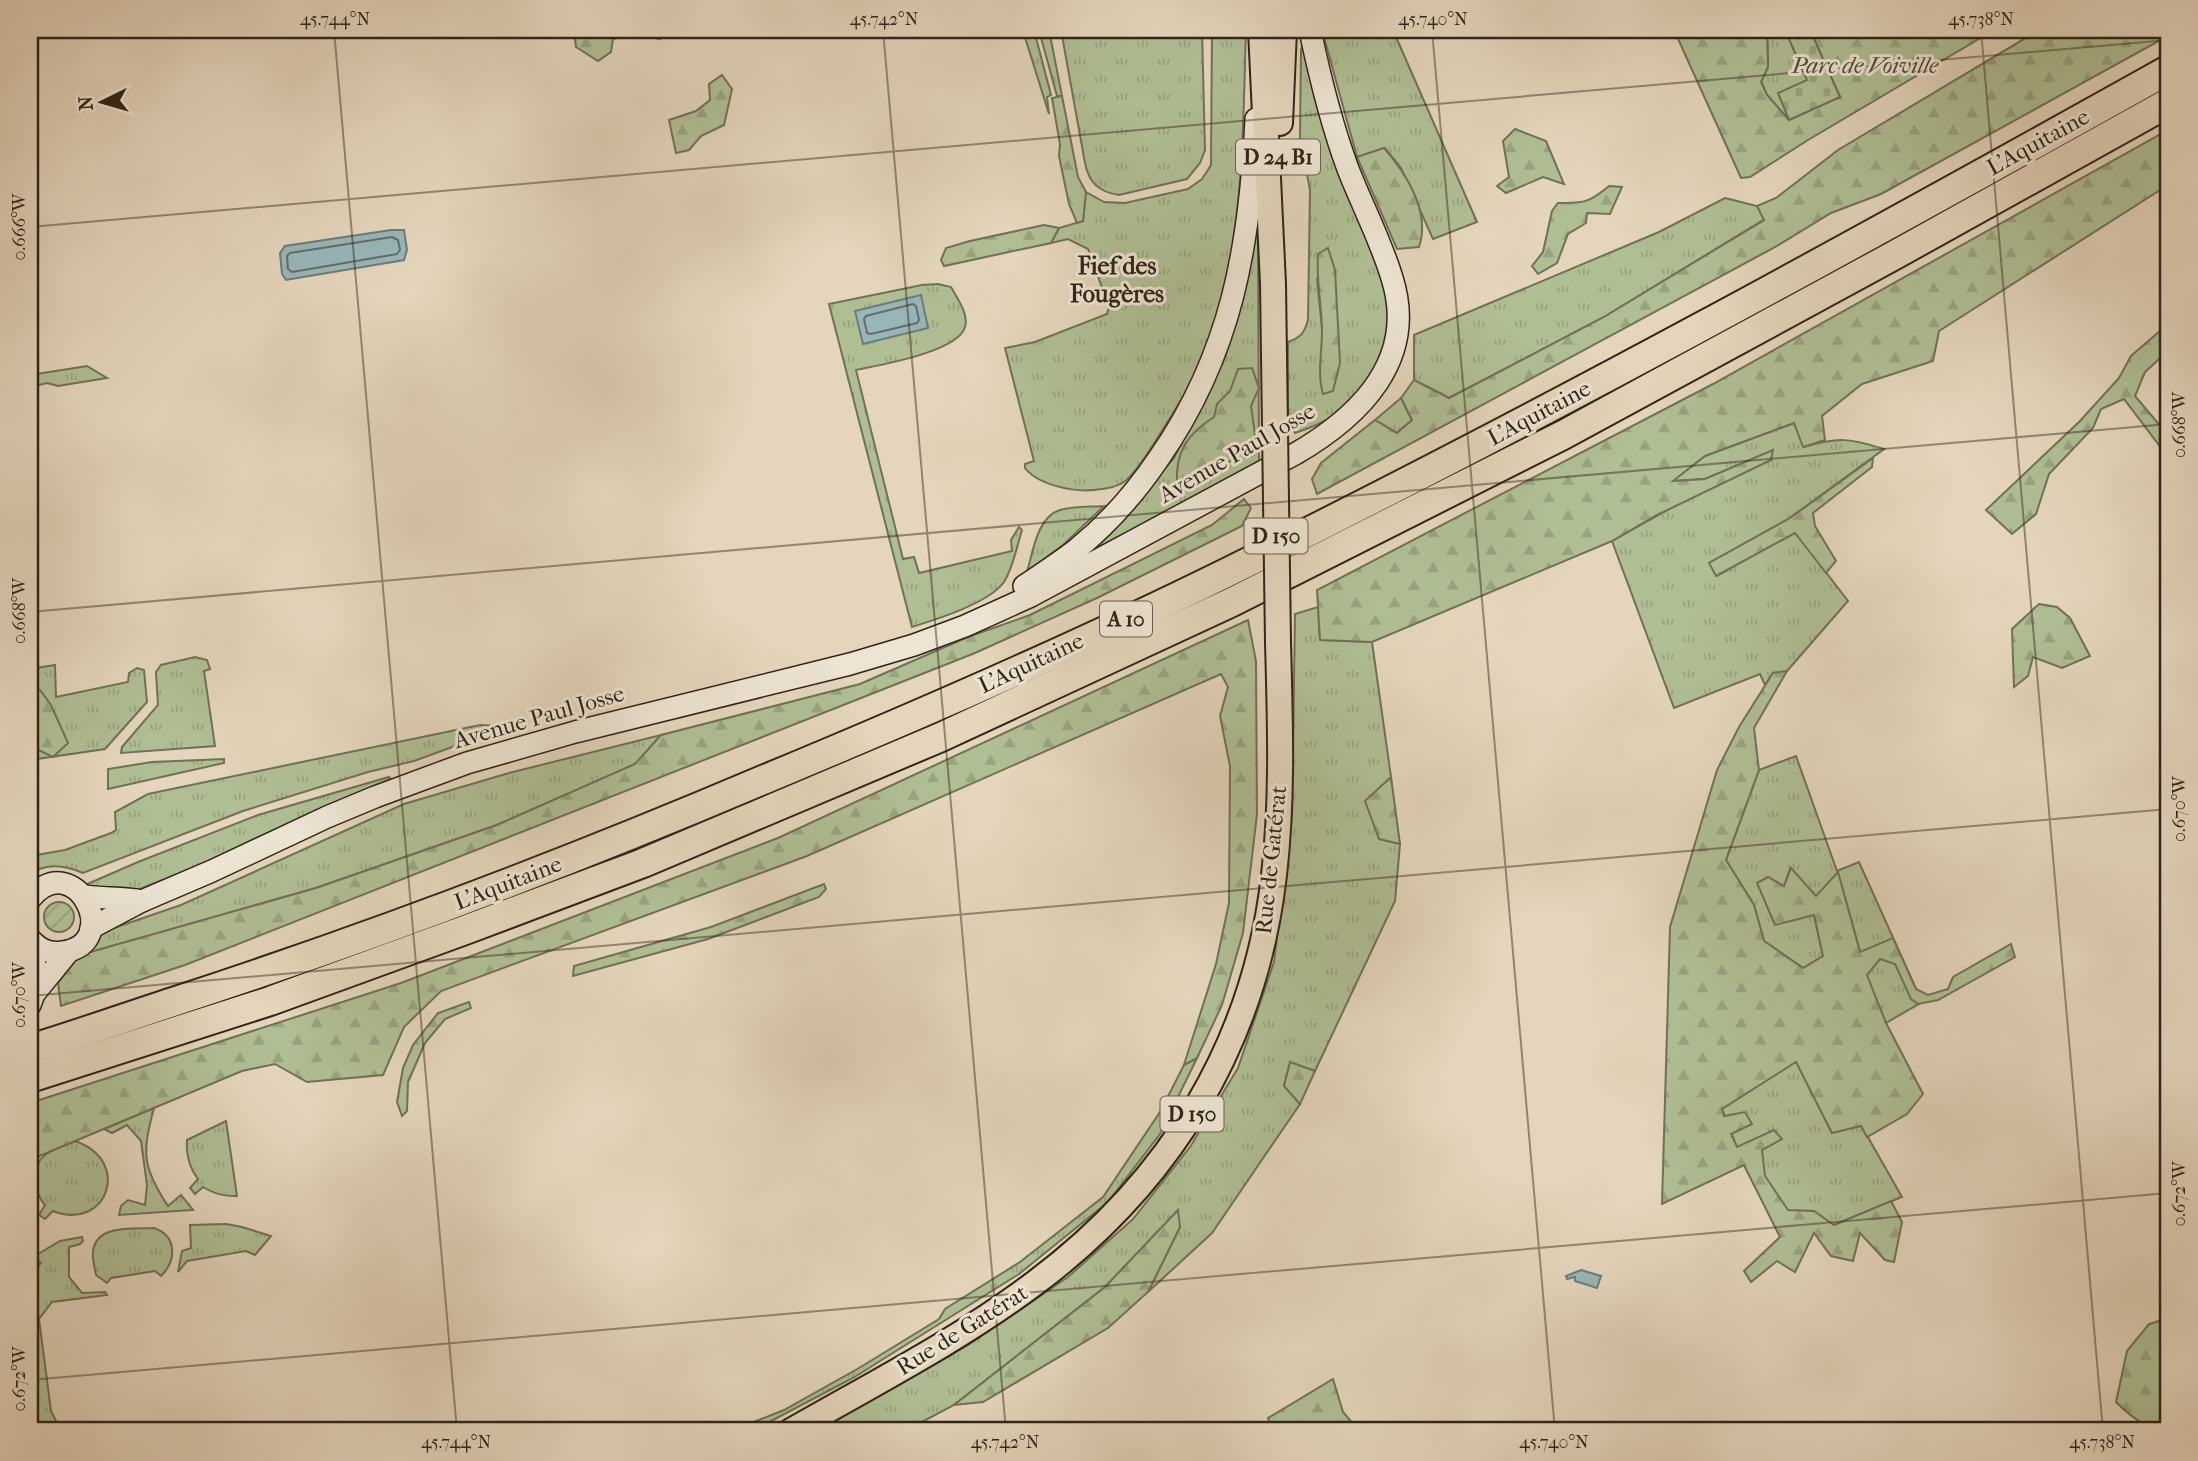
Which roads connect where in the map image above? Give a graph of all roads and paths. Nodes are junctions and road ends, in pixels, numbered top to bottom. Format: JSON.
{"nodes":[{"id":1,"x":1261,"y":30,"type":"edge"},
{"id":2,"x":1284,"y":30,"type":"edge"},
{"id":3,"x":1312,"y":39,"type":"edge"},
{"id":4,"x":2168,"y":70,"type":"edge"},
{"id":5,"x":2168,"y":103,"type":"edge"},
{"id":6,"x":1273,"y":284,"type":"junction"},
{"id":7,"x":965,"y":626,"type":"junction"},
{"id":8,"x":32,"y":895,"type":"edge"},
{"id":9,"x":84,"y":897,"type":"junction"},
{"id":10,"x":142,"y":901,"type":"junction"},
{"id":11,"x":91,"y":928,"type":"junction"},
{"id":12,"x":32,"y":942,"type":"edge"},
{"id":13,"x":69,"y":951,"type":"junction"},
{"id":14,"x":32,"y":999,"type":"edge"},
{"id":15,"x":30,"y":1049,"type":"edge"},
{"id":16,"x":30,"y":1078,"type":"edge"},
{"id":17,"x":791,"y":1431,"type":"edge"}],
"edges":[{"from":1,"to":6,"type":"main road","name":"Rue de Gatérat","number":"D 150"},
{"from":1,"to":7,"type":"main road","name":"Avenue Paul Josse"},
{"from":2,"to":6,"type":"main road","name":"Rue de Gatérat","number":"D 24 B1"},
{"from":3,"to":7,"type":"main road","name":"Avenue Paul Josse","number":"D 24 B1"},
{"from":4,"to":15,"type":"highway","name":"L'Aquitaine","number":"A 10"},
{"from":5,"to":16,"type":"highway","name":"L'Aquitaine","number":"A 10"},
{"from":6,"to":17,"type":"main road","name":"Rue de Gatérat","number":"D 150","bridge":true},
{"from":7,"to":10,"type":"main road","name":"Avenue Paul Josse"},
{"from":8,"to":9,"type":"main road"},
{"from":9,"to":10,"type":"main road","name":"Avenue Paul Josse"},
{"from":9,"to":11,"type":"main road"},
{"from":10,"to":11,"type":"main road","name":"Avenue Paul Josse"},
{"from":11,"to":13,"type":"main road","name":"Avenue Paul Josse"},
{"from":12,"to":13,"type":"main road"},
{"from":12,"to":14,"type":"main road"},
{"from":13,"to":14,"type":"main road","name":"Avenue Paul Josse"}]}
